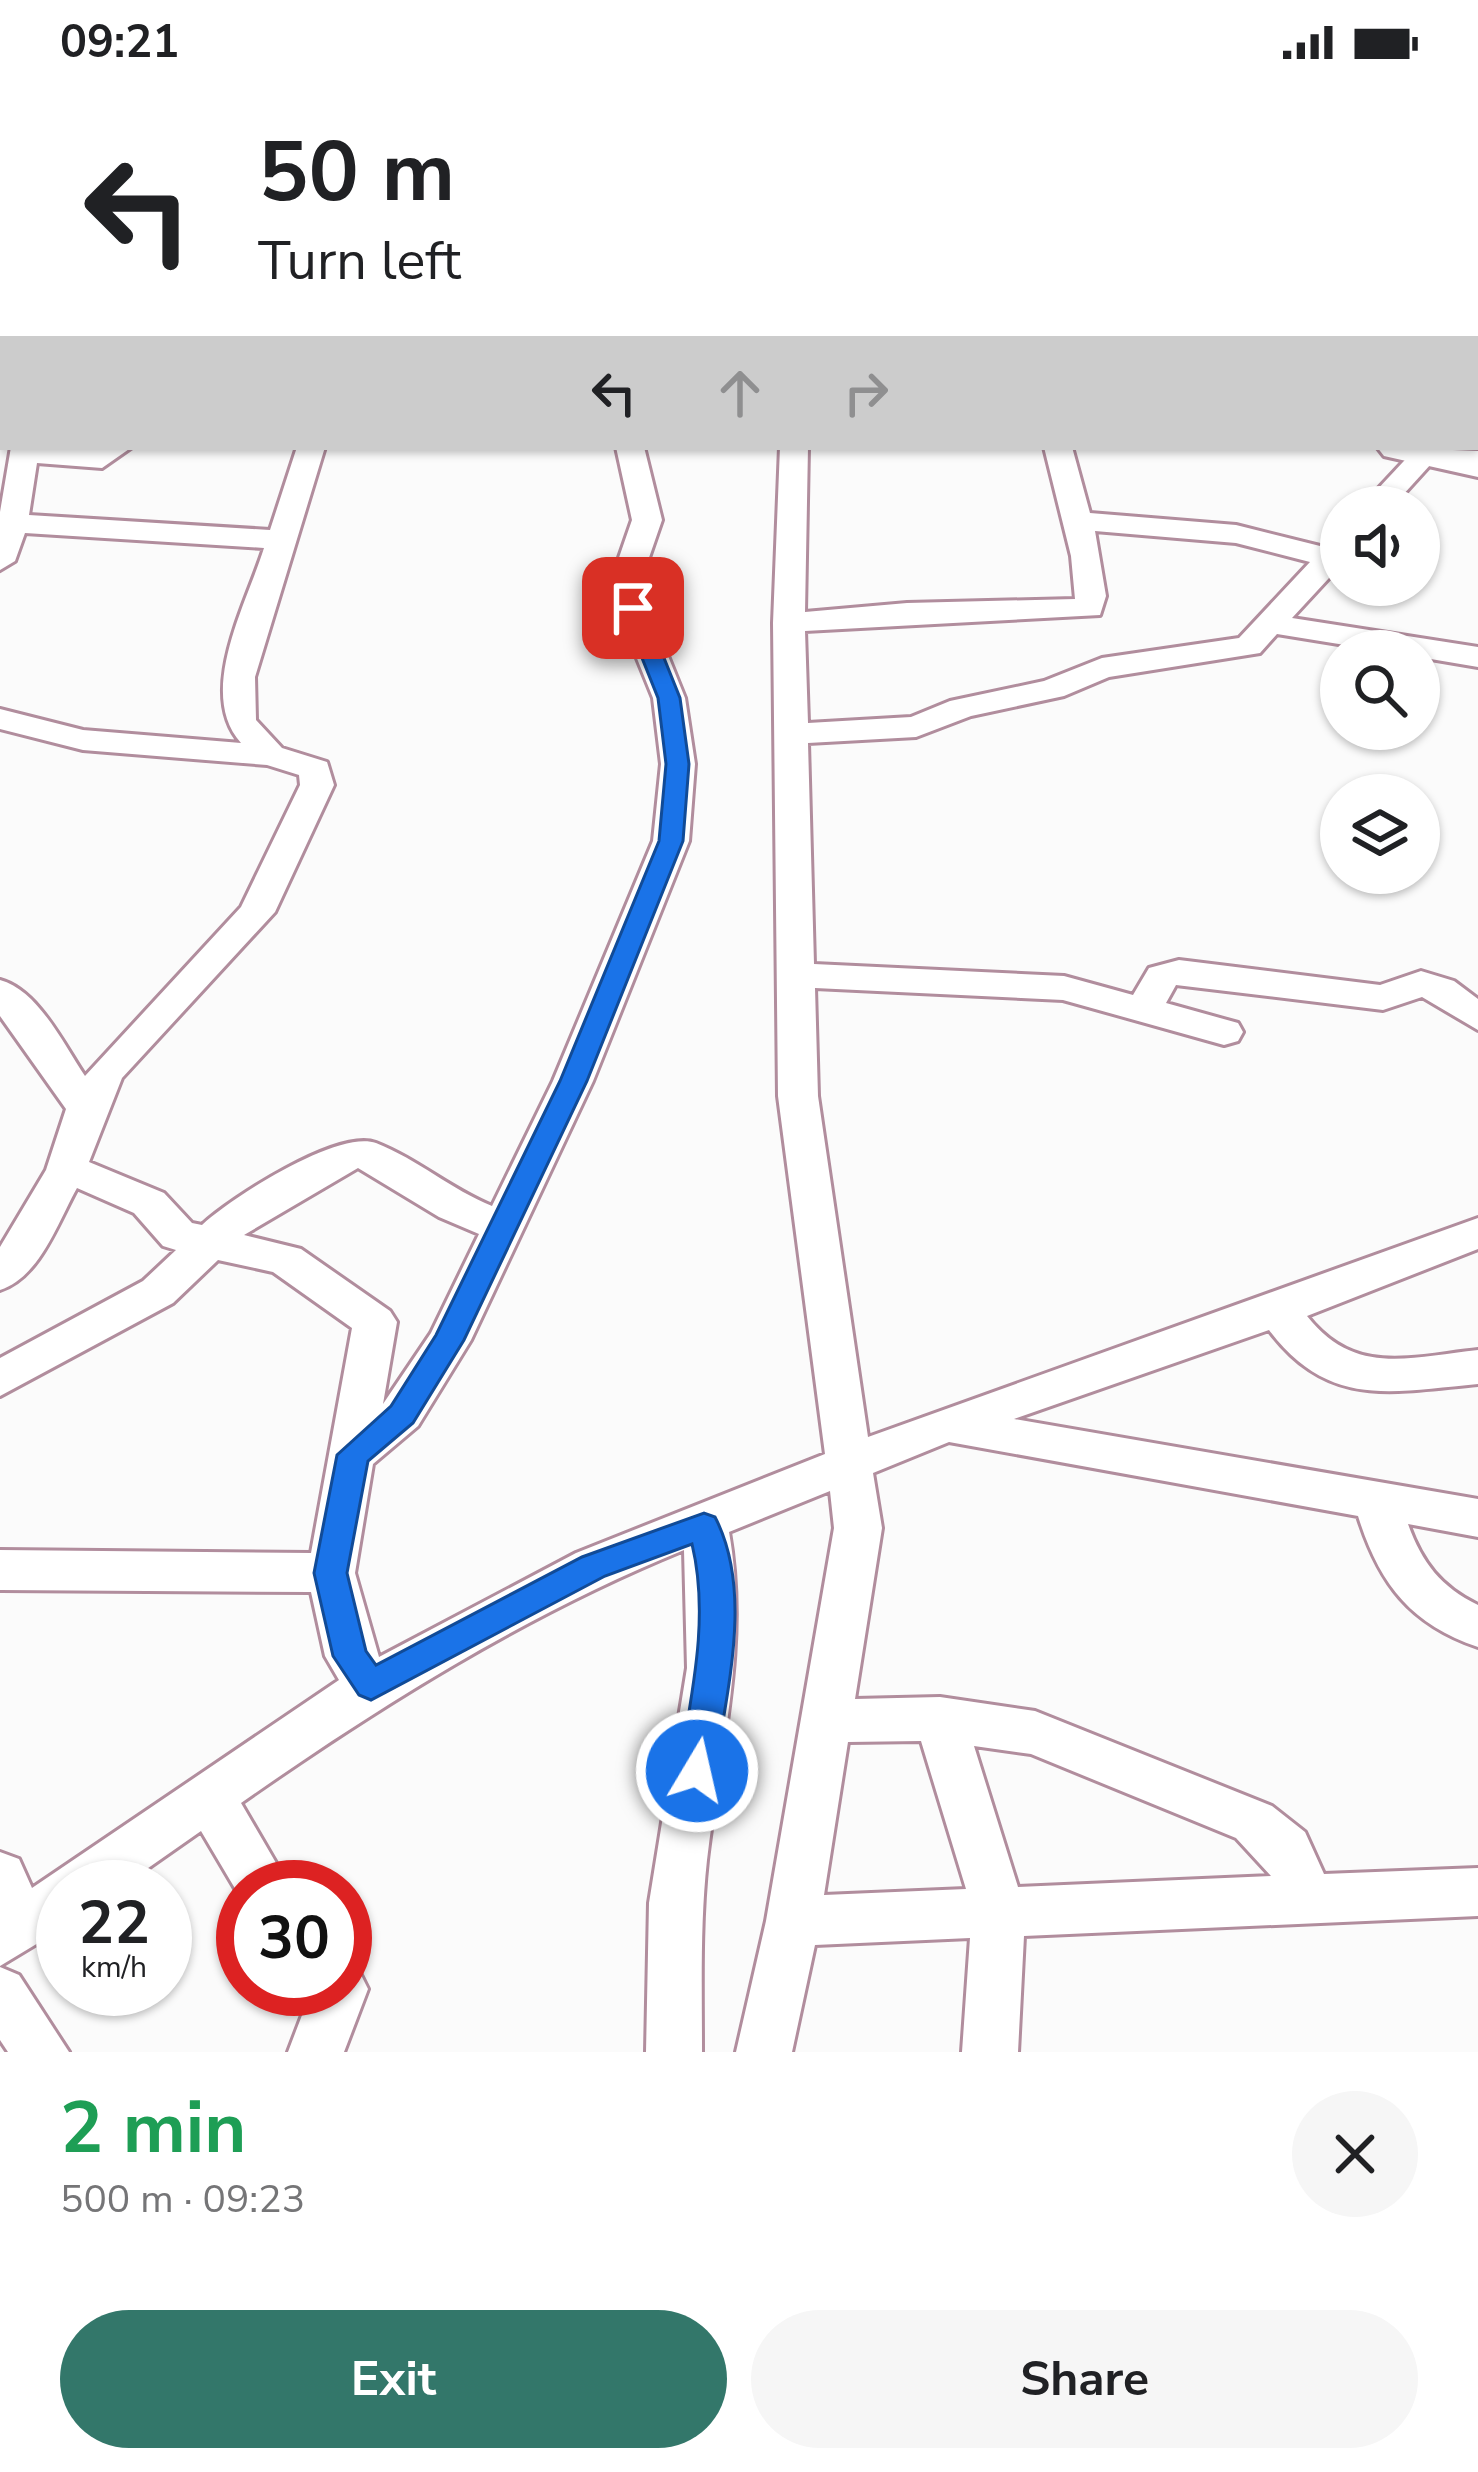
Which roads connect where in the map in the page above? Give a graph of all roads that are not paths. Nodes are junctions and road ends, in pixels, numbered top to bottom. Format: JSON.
{"nodes":[{"id":1,"x":114,"y":450,"type":"edge"},
{"id":2,"x":309,"y":450,"type":"edge"},
{"id":3,"x":631,"y":450,"type":"edge"},
{"id":4,"x":794,"y":450,"type":"edge"},
{"id":5,"x":1059,"y":450,"type":"edge"},
{"id":6,"x":1425,"y":450,"type":"edge"},
{"id":7,"x":1429,"y":450,"type":"edge"},
{"id":8,"x":1439,"y":450,"type":"edge"},
{"id":9,"x":24,"y":451,"type":"edge"},
{"id":10,"x":1478,"y":453,"type":"edge"},
{"id":11,"x":1478,"y":464,"type":"edge"},
{"id":12,"x":1394,"y":486,"type":"edge"},
{"id":13,"x":1076,"y":521,"type":"junction"},
{"id":14,"x":282,"y":540,"type":"junction"},
{"id":15,"x":5,"y":544,"type":"edge"},
{"id":16,"x":1320,"y":549,"type":"edge"},
{"id":17,"x":1320,"y":570,"type":"edge"},
{"id":18,"x":789,"y":623,"type":"junction"},
{"id":19,"x":1273,"y":624,"type":"junction"},
{"id":20,"x":1478,"y":656,"type":"edge"},
{"id":21,"x":0,"y":719,"type":"edge"},
{"id":22,"x":794,"y":734,"type":"junction"},
{"id":23,"x":270,"y":755,"type":"junction"},
{"id":24,"x":793,"y":975,"type":"junction"},
{"id":25,"x":0,"y":992,"type":"edge"},
{"id":26,"x":1143,"y":1010,"type":"junction"},
{"id":27,"x":1478,"y":1018,"type":"edge"},
{"id":28,"x":1225,"y":1032,"type":"dead end"},
{"id":29,"x":86,"y":1108,"type":"junction"},
{"id":30,"x":66,"y":1170,"type":"junction"},
{"id":31,"x":505,"y":1228,"type":"junction"},
{"id":32,"x":1478,"y":1233,"type":"edge"},
{"id":33,"x":206,"y":1245,"type":"junction"},
{"id":34,"x":0,"y":1274,"type":"edge"},
{"id":35,"x":1278,"y":1310,"type":"junction"},
{"id":36,"x":1478,"y":1367,"type":"edge"},
{"id":37,"x":0,"y":1379,"type":"edge"},
{"id":38,"x":945,"y":1425,"type":"junction"},
{"id":39,"x":353,"y":1455,"type":"junction"},
{"id":40,"x":853,"y":1462,"type":"junction"},
{"id":41,"x":1377,"y":1501,"type":"junction"},
{"id":42,"x":1478,"y":1518,"type":"edge"},
{"id":43,"x":704,"y":1526,"type":"junction"},
{"id":44,"x":0,"y":1570,"type":"edge"},
{"id":45,"x":331,"y":1573,"type":"junction"},
{"id":46,"x":1478,"y":1628,"type":"edge"},
{"id":47,"x":371,"y":1685,"type":"junction"},
{"id":48,"x":940,"y":1719,"type":"junction"},
{"id":49,"x":828,"y":1721,"type":"junction"},
{"id":50,"x":207,"y":1794,"type":"junction"},
{"id":51,"x":115,"y":1860,"type":"edge"},
{"id":52,"x":247,"y":1860,"type":"edge"},
{"id":53,"x":0,"y":1876,"type":"edge"},
{"id":54,"x":1478,"y":1892,"type":"edge"},
{"id":55,"x":1308,"y":1899,"type":"junction"},
{"id":56,"x":999,"y":1911,"type":"junction"},
{"id":57,"x":28,"y":1922,"type":"edge"},
{"id":58,"x":793,"y":1922,"type":"junction"},
{"id":59,"x":0,"y":1994,"type":"edge"},
{"id":60,"x":330,"y":2016,"type":"edge"},
{"id":61,"x":41,"y":2052,"type":"edge"},
{"id":62,"x":316,"y":2052,"type":"edge"},
{"id":63,"x":674,"y":2052,"type":"edge"},
{"id":64,"x":764,"y":2052,"type":"edge"},
{"id":65,"x":990,"y":2052,"type":"edge"}],
"edges":[{"from":1,"to":9,"type":"street"},
{"from":2,"to":14,"type":"street"},
{"from":3,"to":31,"type":"street"},
{"from":4,"to":18,"type":"street"},
{"from":5,"to":13,"type":"street"},
{"from":6,"to":12,"type":"street"},
{"from":7,"to":11,"type":"highway"},
{"from":8,"to":10,"type":"highway"},
{"from":9,"to":15,"type":"street"},
{"from":13,"to":16,"type":"street"},
{"from":13,"to":18,"type":"street"},
{"from":14,"to":15,"type":"street"},
{"from":14,"to":23,"type":"street"},
{"from":17,"to":19,"type":"street"},
{"from":18,"to":22,"type":"street"},
{"from":19,"to":20,"type":"street"},
{"from":19,"to":22,"type":"street"},
{"from":21,"to":23,"type":"street"},
{"from":22,"to":24,"type":"street"},
{"from":23,"to":29,"type":"street"},
{"from":24,"to":26,"type":"street"},
{"from":24,"to":40,"type":"street"},
{"from":25,"to":29,"type":"street"},
{"from":26,"to":27,"type":"street"},
{"from":26,"to":28,"type":"street"},
{"from":29,"to":30,"type":"street"},
{"from":30,"to":33,"type":"street"},
{"from":30,"to":34,"type":"street"},
{"from":31,"to":33,"type":"street"},
{"from":31,"to":39,"type":"street"},
{"from":32,"to":35,"type":"street"},
{"from":33,"to":37,"type":"street"},
{"from":33,"to":39,"type":"street"},
{"from":35,"to":36,"type":"street"},
{"from":35,"to":38,"type":"street"},
{"from":38,"to":40,"type":"street"},
{"from":38,"to":41,"type":"street"},
{"from":39,"to":45,"type":"street"},
{"from":40,"to":43,"type":"street"},
{"from":40,"to":49,"type":"street"},
{"from":41,"to":42,"type":"street"},
{"from":41,"to":46,"type":"street"},
{"from":43,"to":47,"type":"street"},
{"from":43,"to":63,"type":"street"},
{"from":44,"to":45,"type":"street"},
{"from":45,"to":47,"type":"street"},
{"from":47,"to":50,"type":"street"},
{"from":48,"to":49,"type":"street"},
{"from":48,"to":55,"type":"street"},
{"from":48,"to":56,"type":"street"},
{"from":49,"to":58,"type":"street"},
{"from":50,"to":51,"type":"street"},
{"from":50,"to":52,"type":"street"},
{"from":53,"to":57,"type":"street"},
{"from":54,"to":55,"type":"street"},
{"from":55,"to":56,"type":"street"},
{"from":56,"to":58,"type":"street"},
{"from":56,"to":65,"type":"street"},
{"from":58,"to":64,"type":"street"},
{"from":59,"to":61,"type":"street"},
{"from":60,"to":62,"type":"street"}]}
